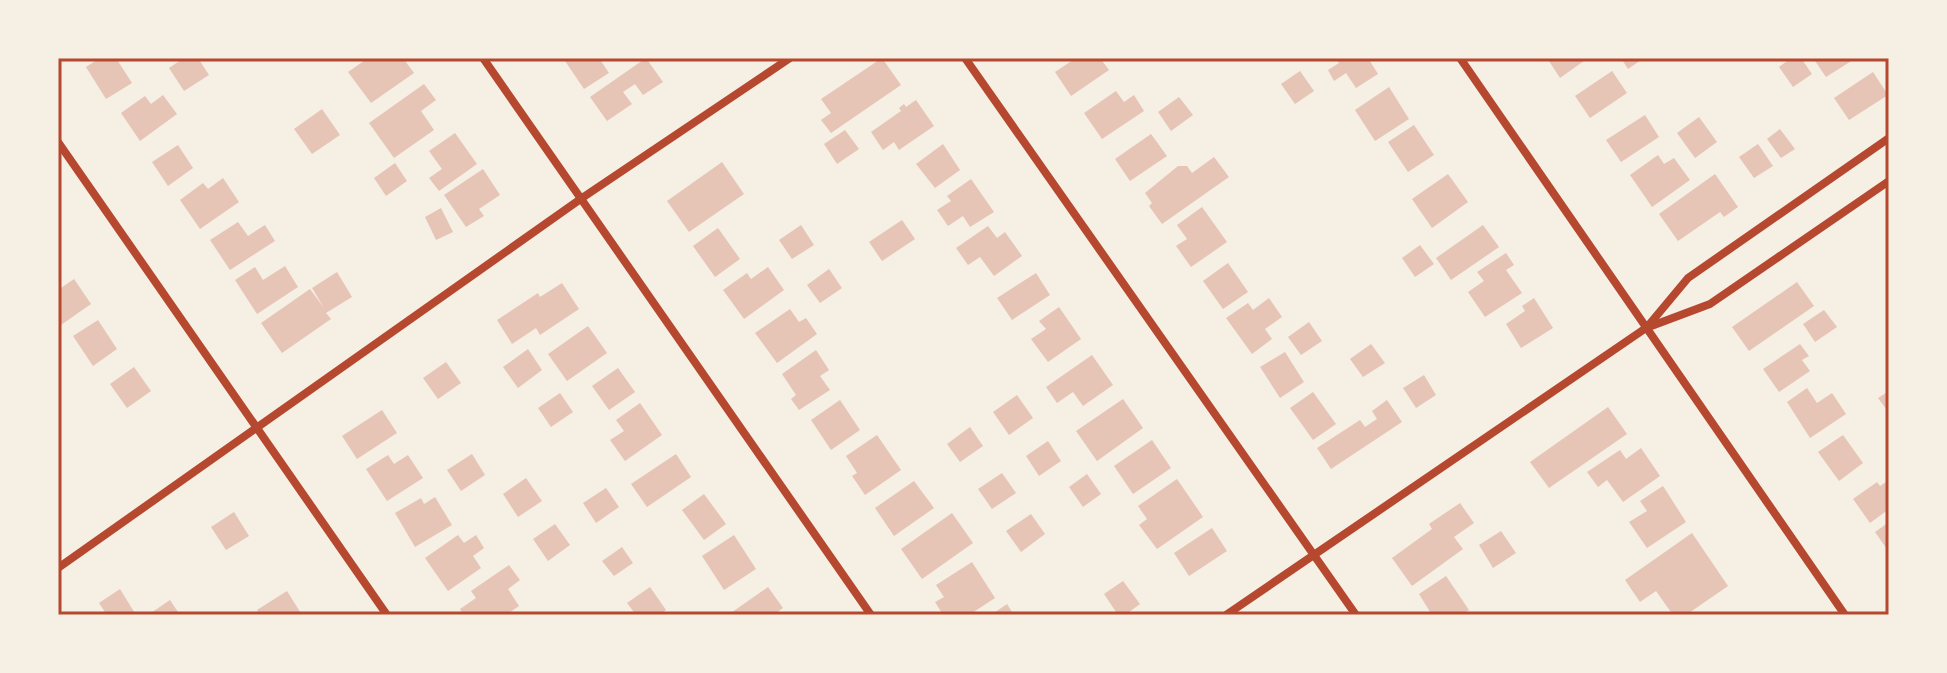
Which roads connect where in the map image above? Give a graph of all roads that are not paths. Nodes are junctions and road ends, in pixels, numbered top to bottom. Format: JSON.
{"nodes":[{"id":1,"x":483,"y":58,"type":"edge"},
{"id":2,"x":790,"y":58,"type":"edge"},
{"id":3,"x":965,"y":58,"type":"edge"},
{"id":4,"x":1460,"y":58,"type":"edge"},
{"id":5,"x":1889,"y":138,"type":"edge"},
{"id":6,"x":58,"y":142,"type":"edge"},
{"id":7,"x":1889,"y":181,"type":"edge"},
{"id":8,"x":582,"y":198,"type":"junction"},
{"id":9,"x":1646,"y":328,"type":"junction"},
{"id":10,"x":257,"y":429,"type":"junction"},
{"id":11,"x":1313,"y":554,"type":"junction"},
{"id":12,"x":58,"y":568,"type":"edge"},
{"id":13,"x":387,"y":615,"type":"edge"},
{"id":14,"x":871,"y":615,"type":"edge"},
{"id":15,"x":1226,"y":615,"type":"edge"},
{"id":16,"x":1356,"y":615,"type":"edge"},
{"id":17,"x":1845,"y":615,"type":"edge"}],
"edges":[{"from":1,"to":8,"type":"street"},
{"from":2,"to":8,"type":"street"},
{"from":3,"to":11,"type":"street"},
{"from":4,"to":9,"type":"street"},
{"from":5,"to":9,"type":"street"},
{"from":6,"to":10,"type":"street"},
{"from":7,"to":9,"type":"street"},
{"from":8,"to":10,"type":"street"},
{"from":8,"to":14,"type":"street"},
{"from":9,"to":11,"type":"street"},
{"from":9,"to":17,"type":"street"},
{"from":10,"to":12,"type":"street"},
{"from":10,"to":13,"type":"street"},
{"from":11,"to":15,"type":"street"},
{"from":11,"to":16,"type":"street"}]}
